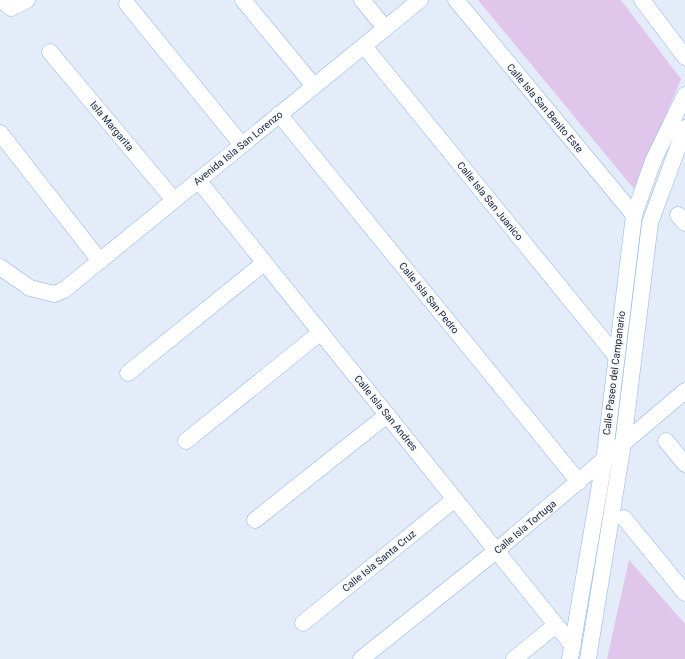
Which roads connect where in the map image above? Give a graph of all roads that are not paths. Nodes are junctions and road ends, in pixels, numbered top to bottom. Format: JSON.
{"nodes":[{"id":1,"x":2,"y":0,"type":"edge"},
{"id":2,"x":27,"y":0,"type":"edge"},
{"id":3,"x":243,"y":0,"type":"edge"},
{"id":4,"x":362,"y":0,"type":"edge"},
{"id":5,"x":420,"y":0,"type":"edge"},
{"id":6,"x":456,"y":0,"type":"edge"},
{"id":7,"x":642,"y":0,"type":"edge"},
{"id":8,"x":646,"y":0,"type":"edge"},
{"id":9,"x":127,"y":4,"type":"dead end"},
{"id":10,"x":385,"y":28,"type":"junction"},
{"id":11,"x":364,"y":46,"type":"junction"},
{"id":12,"x":685,"y":48,"type":"edge"},
{"id":13,"x":50,"y":52,"type":"dead end"},
{"id":14,"x":685,"y":57,"type":"edge"},
{"id":15,"x":314,"y":86,"type":"junction"},
{"id":16,"x":685,"y":95,"type":"edge"},
{"id":17,"x":279,"y":114,"type":"junction"},
{"id":18,"x":685,"y":128,"type":"edge"},
{"id":19,"x":0,"y":133,"type":"edge"},
{"id":20,"x":242,"y":145,"type":"junction"},
{"id":21,"x":198,"y":180,"type":"junction"},
{"id":22,"x":174,"y":200,"type":"junction"},
{"id":23,"x":634,"y":215,"type":"junction"},
{"id":24,"x":100,"y":261,"type":"junction"},
{"id":25,"x":264,"y":263,"type":"junction"},
{"id":26,"x":0,"y":267,"type":"edge"},
{"id":27,"x":321,"y":332,"type":"junction"},
{"id":28,"x":616,"y":356,"type":"junction"},
{"id":29,"x":128,"y":373,"type":"dead end"},
{"id":30,"x":685,"y":391,"type":"edge"},
{"id":31,"x":387,"y":415,"type":"junction"},
{"id":32,"x":186,"y":441,"type":"dead end"},
{"id":33,"x":666,"y":441,"type":"dead end"},
{"id":34,"x":623,"y":444,"type":"junction"},
{"id":35,"x":604,"y":461,"type":"junction"},
{"id":36,"x":685,"y":464,"type":"edge"},
{"id":37,"x":579,"y":482,"type":"junction"},
{"id":38,"x":455,"y":499,"type":"junction"},
{"id":39,"x":624,"y":518,"type":"dead end"},
{"id":40,"x":255,"y":520,"type":"dead end"},
{"id":41,"x":496,"y":551,"type":"junction"},
{"id":42,"x":685,"y":593,"type":"edge"},
{"id":43,"x":302,"y":623,"type":"dead end"},
{"id":44,"x":556,"y":625,"type":"junction"},
{"id":45,"x":572,"y":652,"type":"edge"},
{"id":46,"x":361,"y":659,"type":"edge"},
{"id":47,"x":514,"y":659,"type":"edge"},
{"id":48,"x":588,"y":659,"type":"edge"}],
"edges":[{"from":1,"to":2,"type":"street"},
{"from":3,"to":15,"type":"street"},
{"from":4,"to":10,"type":"street"},
{"from":5,"to":10,"type":"street","name":"Avenida Isla San Lorenzo"},
{"from":6,"to":23,"type":"street","name":"Calle Isla San Benito Este"},
{"from":7,"to":14,"type":"street"},
{"from":8,"to":12,"type":"street"},
{"from":9,"to":20,"type":"street"},
{"from":10,"to":11,"type":"street","name":"Avenida Isla San Lorenzo"},
{"from":11,"to":15,"type":"street","name":"Avenida Isla San Lorenzo"},
{"from":11,"to":28,"type":"street","name":"Calle Isla San Juanico"},
{"from":13,"to":22,"type":"street","name":"Isla Margarita"},
{"from":15,"to":17,"type":"street","name":"Avenida Isla San Lorenzo"},
{"from":16,"to":23,"type":"street","name":"Calle Paseo del Campanario"},
{"from":17,"to":20,"type":"street","name":"Avenida Isla San Lorenzo"},
{"from":17,"to":37,"type":"street","name":"Calle Isla San Pedro"},
{"from":18,"to":34,"type":"street","name":"Calle Paseo del Campanario"},
{"from":19,"to":24,"type":"street"},
{"from":20,"to":21,"type":"street","name":"Avenida Isla San Lorenzo"},
{"from":21,"to":22,"type":"street","name":"Avenida Isla San Lorenzo"},
{"from":21,"to":25,"type":"street","name":"Calle Isla San Andres"},
{"from":22,"to":24,"type":"street","name":"Avenida Isla San Lorenzo"},
{"from":23,"to":28,"type":"street","name":"Calle Paseo del Campanario"},
{"from":24,"to":26,"type":"street","name":"Avenida Isla San Lorenzo"},
{"from":25,"to":27,"type":"street","name":"Calle Isla San Andres"},
{"from":25,"to":29,"type":"street"},
{"from":27,"to":31,"type":"street","name":"Calle Isla San Andres"},
{"from":27,"to":32,"type":"street"},
{"from":28,"to":35,"type":"street","name":"Calle Paseo del Campanario"},
{"from":30,"to":34,"type":"street","name":"Calle Isla Tortuga"},
{"from":31,"to":38,"type":"street","name":"Calle Isla San Andres"},
{"from":31,"to":40,"type":"street"},
{"from":33,"to":36,"type":"street"},
{"from":34,"to":35,"type":"street","name":"Calle Isla Tortuga"},
{"from":34,"to":48,"type":"street","name":"Calle Paseo del Campanario"},
{"from":35,"to":37,"type":"street","name":"Calle Isla Tortuga"},
{"from":35,"to":45,"type":"street","name":"Calle Paseo del Campanario"},
{"from":37,"to":41,"type":"street","name":"Calle Isla Tortuga"},
{"from":38,"to":41,"type":"street","name":"Calle Isla San Andres"},
{"from":38,"to":43,"type":"street","name":"Calle Isla Santa Cruz"},
{"from":39,"to":42,"type":"street"},
{"from":41,"to":44,"type":"street","name":"Calle Isla San Andres"},
{"from":41,"to":46,"type":"street","name":"Calle Isla Tortuga"},
{"from":44,"to":45,"type":"street","name":"Calle Isla San Andres"},
{"from":44,"to":47,"type":"street"}]}
